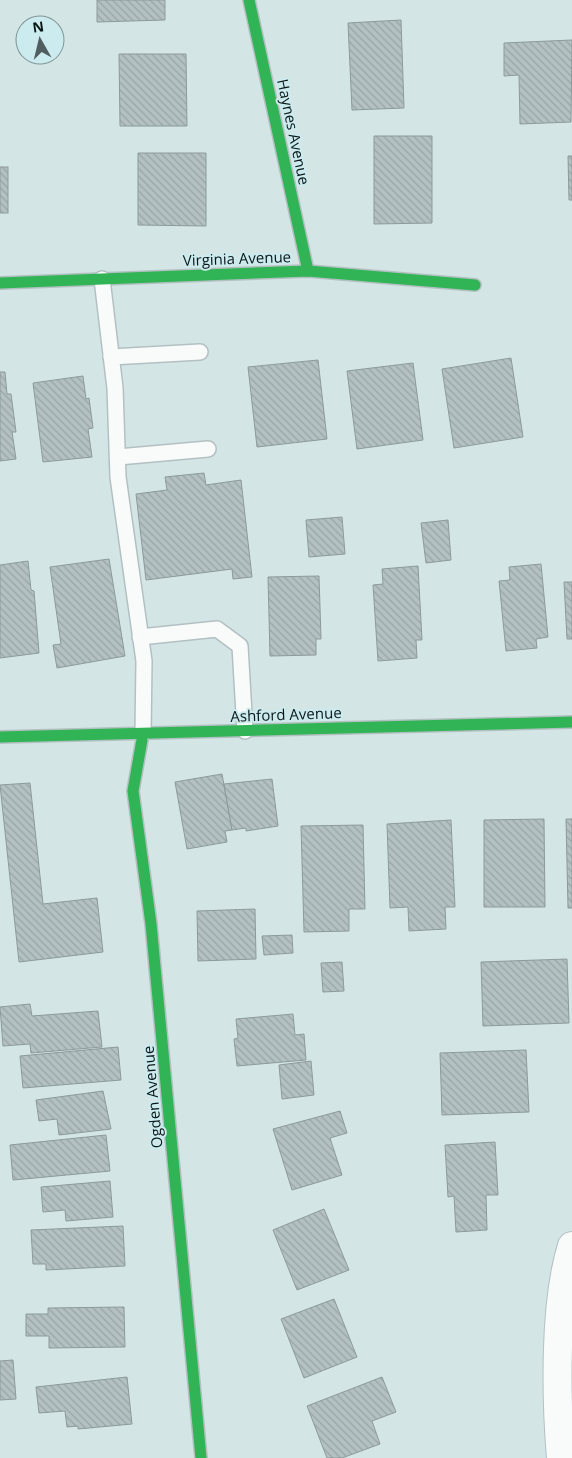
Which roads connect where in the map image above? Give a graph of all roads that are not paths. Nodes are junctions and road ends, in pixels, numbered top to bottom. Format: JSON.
{"nodes":[{"id":1,"x":249,"y":0,"type":"edge"},
{"id":2,"x":308,"y":271,"type":"junction"},
{"id":3,"x":102,"y":279,"type":"junction"},
{"id":4,"x":0,"y":283,"type":"edge"},
{"id":5,"x":475,"y":285,"type":"dead end"},
{"id":6,"x":200,"y":352,"type":"dead end"},
{"id":7,"x":112,"y":356,"type":"junction"},
{"id":8,"x":208,"y":449,"type":"dead end"},
{"id":9,"x":118,"y":457,"type":"junction"},
{"id":10,"x":140,"y":637,"type":"junction"},
{"id":11,"x":572,"y":722,"type":"edge"},
{"id":12,"x":245,"y":731,"type":"junction"},
{"id":13,"x":143,"y":734,"type":"junction"},
{"id":14,"x":0,"y":737,"type":"edge"},
{"id":15,"x":572,"y":1246,"type":"edge"},
{"id":16,"x":202,"y":1458,"type":"edge"},
{"id":17,"x":561,"y":1458,"type":"edge"}],
"edges":[{"from":1,"to":2,"type":"street","name":"Haynes Avenue"},
{"from":2,"to":3,"type":"street","name":"Virginia Avenue"},
{"from":2,"to":5,"type":"street","name":"Virginia Avenue"},
{"from":3,"to":4,"type":"street","name":"Virginia Avenue"},
{"from":3,"to":7,"type":"lane"},
{"from":6,"to":7,"type":"lane"},
{"from":7,"to":9,"type":"lane"},
{"from":8,"to":9,"type":"lane"},
{"from":9,"to":10,"type":"lane"},
{"from":10,"to":12,"type":"lane"},
{"from":10,"to":13,"type":"lane"},
{"from":11,"to":12,"type":"street","name":"Ashford Avenue"},
{"from":12,"to":13,"type":"street","name":"Ashford Avenue"},
{"from":13,"to":14,"type":"street","name":"Ashford Avenue"},
{"from":13,"to":16,"type":"street","name":"Ogden Avenue"},
{"from":15,"to":17,"type":"street"}]}
